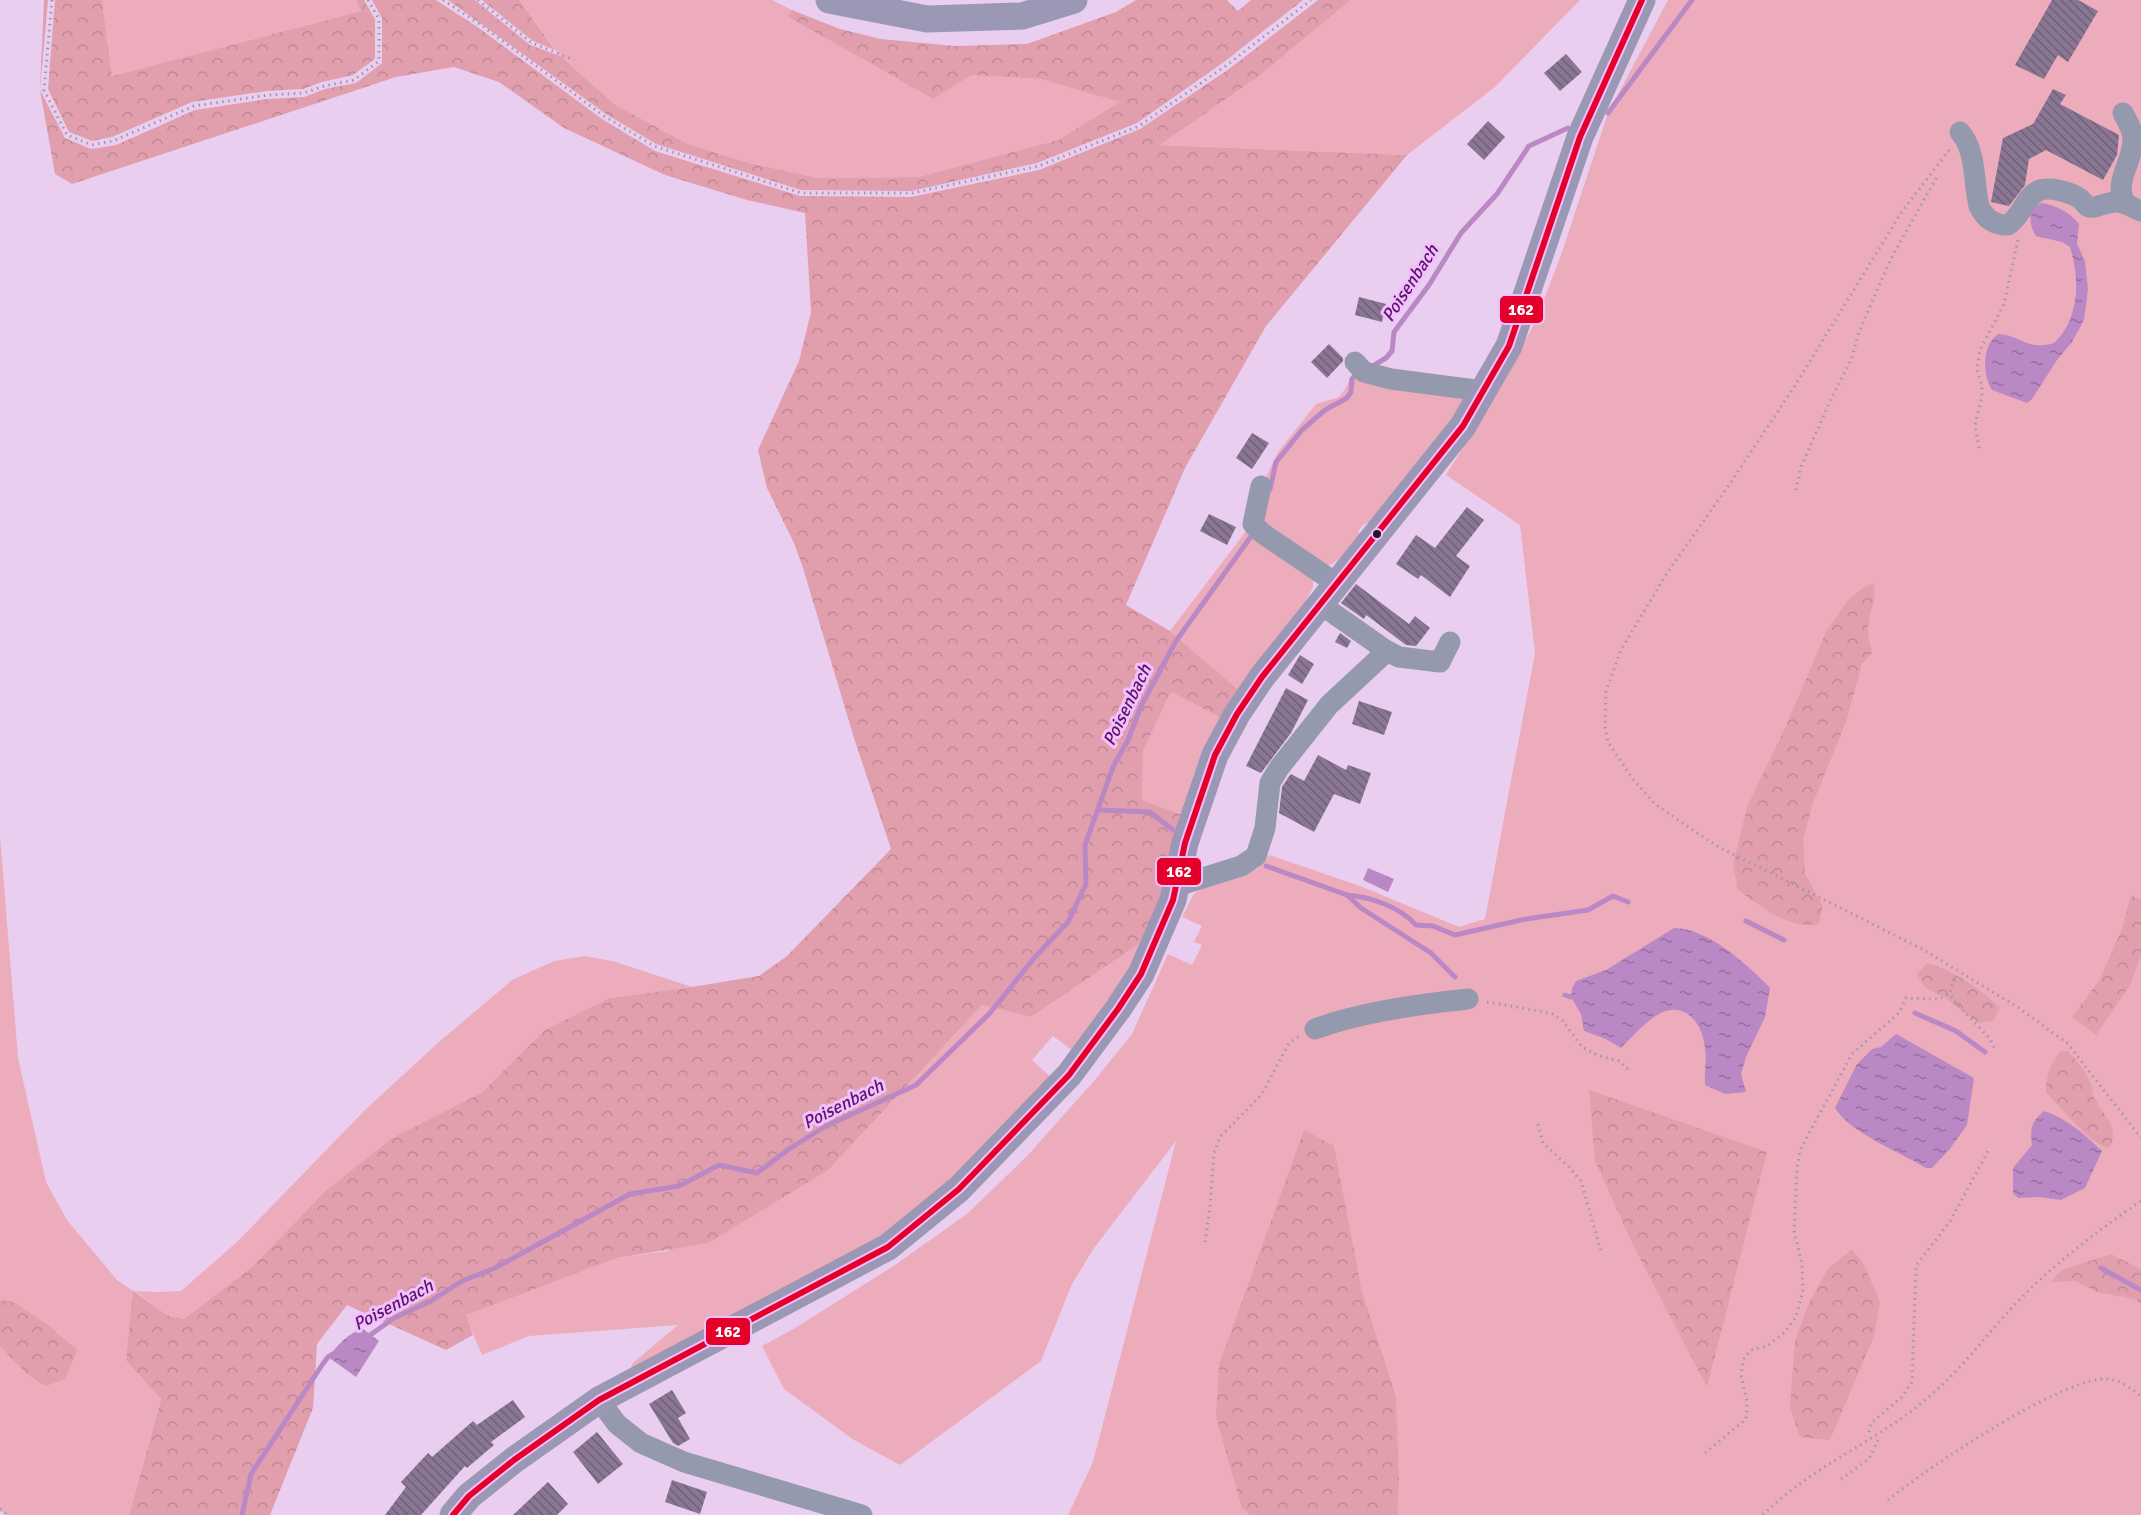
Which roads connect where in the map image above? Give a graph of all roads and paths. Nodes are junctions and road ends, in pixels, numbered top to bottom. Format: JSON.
{"nodes":[{"id":1,"x":52,"y":0,"type":"edge"},
{"id":2,"x":368,"y":0,"type":"edge"},
{"id":3,"x":442,"y":0,"type":"edge"},
{"id":4,"x":478,"y":0,"type":"edge"},
{"id":5,"x":830,"y":0,"type":"edge"},
{"id":6,"x":1074,"y":0,"type":"edge"},
{"id":7,"x":1311,"y":0,"type":"edge"},
{"id":8,"x":1642,"y":0,"type":"edge"},
{"id":9,"x":574,"y":60,"type":"dead end"},
{"id":10,"x":2123,"y":113,"type":"dead end"},
{"id":11,"x":1960,"y":132,"type":"joint"},
{"id":12,"x":1937,"y":177,"type":"dead end"},
{"id":13,"x":2129,"y":199,"type":"edge"},
{"id":14,"x":2019,"y":236,"type":"dead end"},
{"id":15,"x":1359,"y":367,"type":"dead end"},
{"id":16,"x":1483,"y":391,"type":"junction"},
{"id":17,"x":1979,"y":448,"type":"dead end"},
{"id":18,"x":1261,"y":486,"type":"dead end"},
{"id":19,"x":1796,"y":490,"type":"dead end"},
{"id":20,"x":1337,"y":584,"type":"junction"},
{"id":21,"x":1320,"y":604,"type":"junction"},
{"id":22,"x":1450,"y":642,"type":"dead end"},
{"id":23,"x":1387,"y":651,"type":"junction"},
{"id":24,"x":1177,"y":886,"type":"junction"},
{"id":25,"x":1955,"y":979,"type":"dead end"},
{"id":26,"x":1950,"y":993,"type":"junction"},
{"id":27,"x":1468,"y":999,"type":"joint"},
{"id":28,"x":1315,"y":1029,"type":"joint"},
{"id":29,"x":1995,"y":1049,"type":"dead end"},
{"id":30,"x":1630,"y":1071,"type":"dead end"},
{"id":31,"x":1538,"y":1124,"type":"dead end"},
{"id":32,"x":2141,"y":1138,"type":"edge"},
{"id":33,"x":1989,"y":1151,"type":"dead end"},
{"id":34,"x":2141,"y":1201,"type":"edge"},
{"id":35,"x":1205,"y":1242,"type":"dead end"},
{"id":36,"x":1601,"y":1251,"type":"dead end"},
{"id":37,"x":2141,"y":1396,"type":"edge"},
{"id":38,"x":599,"y":1400,"type":"junction"},
{"id":39,"x":1869,"y":1432,"type":"dead end"},
{"id":40,"x":1878,"y":1440,"type":"dead end"},
{"id":41,"x":1705,"y":1453,"type":"dead end"},
{"id":42,"x":1841,"y":1479,"type":"dead end"},
{"id":43,"x":1888,"y":1500,"type":"dead end"},
{"id":44,"x":0,"y":1509,"type":"edge"},
{"id":45,"x":8,"y":1515,"type":"edge"},
{"id":46,"x":453,"y":1515,"type":"edge"},
{"id":47,"x":862,"y":1515,"type":"edge"},
{"id":48,"x":1763,"y":1515,"type":"edge"}],
"edges":[{"from":1,"to":2,"type":"path"},
{"from":3,"to":7,"type":"path"},
{"from":4,"to":9,"type":"path"},
{"from":5,"to":6,"type":"main road"},
{"from":8,"to":16,"type":"main road"},
{"from":10,"to":13,"type":"lane"},
{"from":11,"to":13,"type":"lane"},
{"from":11,"to":32,"type":"path"},
{"from":12,"to":19,"type":"path"},
{"from":14,"to":17,"type":"path"},
{"from":15,"to":16,"type":"lane"},
{"from":16,"to":20,"type":"main road"},
{"from":18,"to":20,"type":"lane"},
{"from":20,"to":21,"type":"main road"},
{"from":21,"to":23,"type":"lane"},
{"from":21,"to":24,"type":"main road"},
{"from":22,"to":23,"type":"lane"},
{"from":23,"to":24,"type":"lane"},
{"from":24,"to":38,"type":"main road"},
{"from":25,"to":26,"type":"path"},
{"from":26,"to":29,"type":"path"},
{"from":26,"to":41,"type":"path"},
{"from":27,"to":28,"type":"lane"},
{"from":27,"to":30,"type":"path"},
{"from":28,"to":35,"type":"path"},
{"from":31,"to":36,"type":"path"},
{"from":33,"to":39,"type":"path"},
{"from":34,"to":48,"type":"path"},
{"from":37,"to":43,"type":"path"},
{"from":38,"to":46,"type":"main road"},
{"from":38,"to":47,"type":"lane"},
{"from":40,"to":42,"type":"path"},
{"from":44,"to":45,"type":"path"}]}
